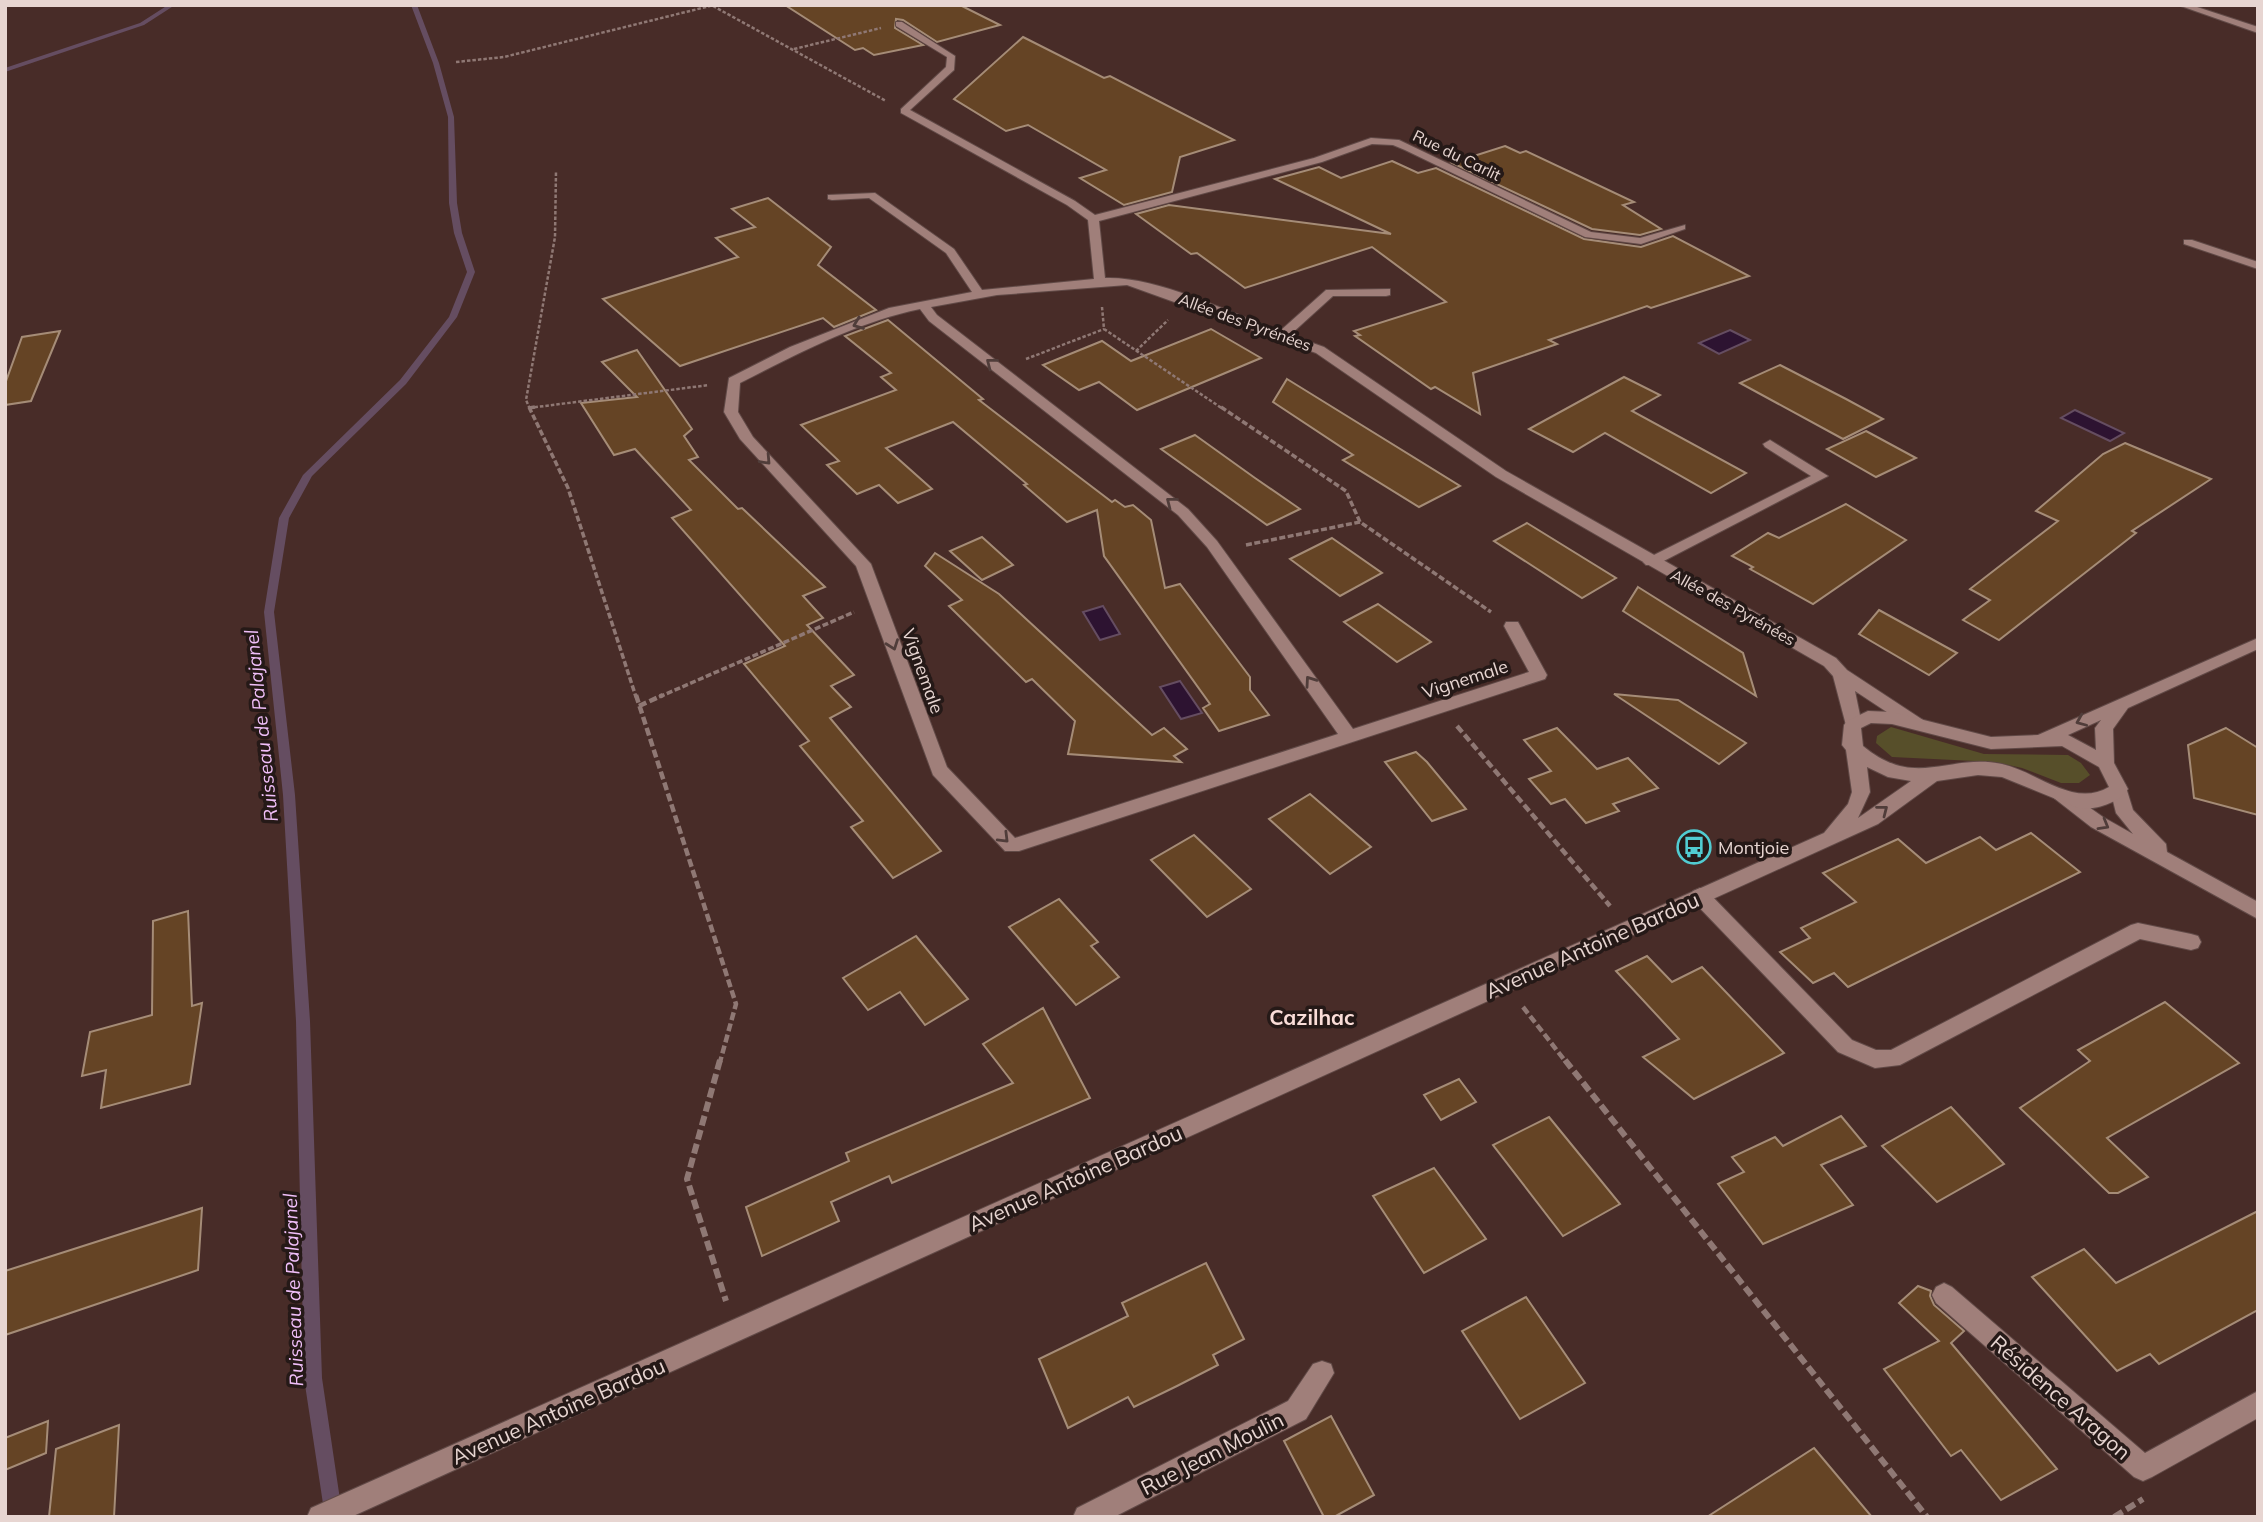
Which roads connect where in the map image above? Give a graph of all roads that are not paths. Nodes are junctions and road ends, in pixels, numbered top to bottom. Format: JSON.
{"nodes":[{"id":1,"x":2182,"y":5,"type":"edge"},
{"id":2,"x":899,"y":24,"type":"road end"},
{"id":3,"x":2258,"y":30,"type":"edge"},
{"id":4,"x":832,"y":197,"type":"dead end"},
{"id":5,"x":1093,"y":219,"type":"junction"},
{"id":6,"x":1681,"y":227,"type":"dead end"},
{"id":7,"x":2188,"y":242,"type":"dead end"},
{"id":8,"x":2258,"y":266,"type":"edge"},
{"id":9,"x":1100,"y":282,"type":"junction"},
{"id":10,"x":1386,"y":292,"type":"dead end"},
{"id":11,"x":979,"y":294,"type":"junction"},
{"id":12,"x":923,"y":305,"type":"junction"},
{"id":13,"x":1283,"y":334,"type":"junction"},
{"id":14,"x":1770,"y":444,"type":"dead end"},
{"id":15,"x":1651,"y":562,"type":"junction"},
{"id":16,"x":1512,"y":626,"type":"road end"},
{"id":17,"x":2258,"y":643,"type":"edge"},
{"id":18,"x":1841,"y":674,"type":"junction"},
{"id":19,"x":2121,"y":705,"type":"junction"},
{"id":20,"x":1917,"y":724,"type":"junction"},
{"id":21,"x":1853,"y":725,"type":"junction"},
{"id":22,"x":1349,"y":737,"type":"junction"},
{"id":23,"x":2041,"y":739,"type":"junction"},
{"id":24,"x":1851,"y":745,"type":"junction"},
{"id":25,"x":2105,"y":763,"type":"junction"},
{"id":26,"x":1932,"y":775,"type":"junction"},
{"id":27,"x":2048,"y":787,"type":"junction"},
{"id":28,"x":2119,"y":789,"type":"junction"},
{"id":29,"x":1829,"y":838,"type":"junction"},
{"id":30,"x":2171,"y":862,"type":"junction"},
{"id":31,"x":1700,"y":896,"type":"junction"},
{"id":32,"x":2255,"y":906,"type":"edge"},
{"id":33,"x":2191,"y":942,"type":"dead end"},
{"id":34,"x":1944,"y":1295,"type":"dead end"},
{"id":35,"x":1322,"y":1373,"type":"dead end"},
{"id":36,"x":2258,"y":1404,"type":"edge"},
{"id":37,"x":320,"y":1517,"type":"edge"},
{"id":38,"x":1086,"y":1517,"type":"edge"}],
"edges":[{"from":1,"to":3,"type":"street"},
{"from":2,"to":5,"type":"street"},
{"from":4,"to":11,"type":"street"},
{"from":5,"to":6,"type":"street","name":"Rue du Carlit"},
{"from":5,"to":9,"type":"street"},
{"from":7,"to":8,"type":"street"},
{"from":9,"to":11,"type":"street"},
{"from":9,"to":13,"type":"street","name":"Allée des Pyrénées"},
{"from":10,"to":13,"type":"street"},
{"from":11,"to":12,"type":"street"},
{"from":22,"to":12,"type":"street","one_way":true},
{"from":12,"to":22,"type":"street","name":"Vignemale","one_way":true},
{"from":13,"to":15,"type":"street","name":"Allée des Pyrénées"},
{"from":14,"to":15,"type":"street"},
{"from":15,"to":18,"type":"street","name":"Allée des Pyrénées"},
{"from":16,"to":22,"type":"street","name":"Vignemale"},
{"from":17,"to":19,"type":"street"},
{"from":18,"to":20,"type":"street","name":"Allée des Pyrénées"},
{"from":18,"to":21,"type":"street"},
{"from":19,"to":23,"type":"street","one_way":true},
{"from":19,"to":25,"type":"street"},
{"from":20,"to":21,"type":"street"},
{"from":20,"to":23,"type":"street"},
{"from":21,"to":24,"type":"street","name":"Avenue Antoine Bardou"},
{"from":23,"to":25,"type":"street"},
{"from":24,"to":26,"type":"street"},
{"from":24,"to":29,"type":"street","name":"Avenue Antoine Bardou"},
{"from":25,"to":28,"type":"street"},
{"from":26,"to":27,"type":"street"},
{"from":29,"to":26,"type":"street","name":"Avenue Antoine Bardou","one_way":true},
{"from":27,"to":28,"type":"street"},
{"from":27,"to":30,"type":"street","one_way":true},
{"from":28,"to":30,"type":"street"},
{"from":29,"to":31,"type":"street","name":"Avenue Antoine Bardou"},
{"from":30,"to":32,"type":"street"},
{"from":31,"to":33,"type":"street"},
{"from":31,"to":37,"type":"street","name":"Avenue Antoine Bardou"},
{"from":34,"to":36,"type":"street","name":"Résidence Aragon"},
{"from":35,"to":38,"type":"street","name":"Rue Jean Moulin"}]}
